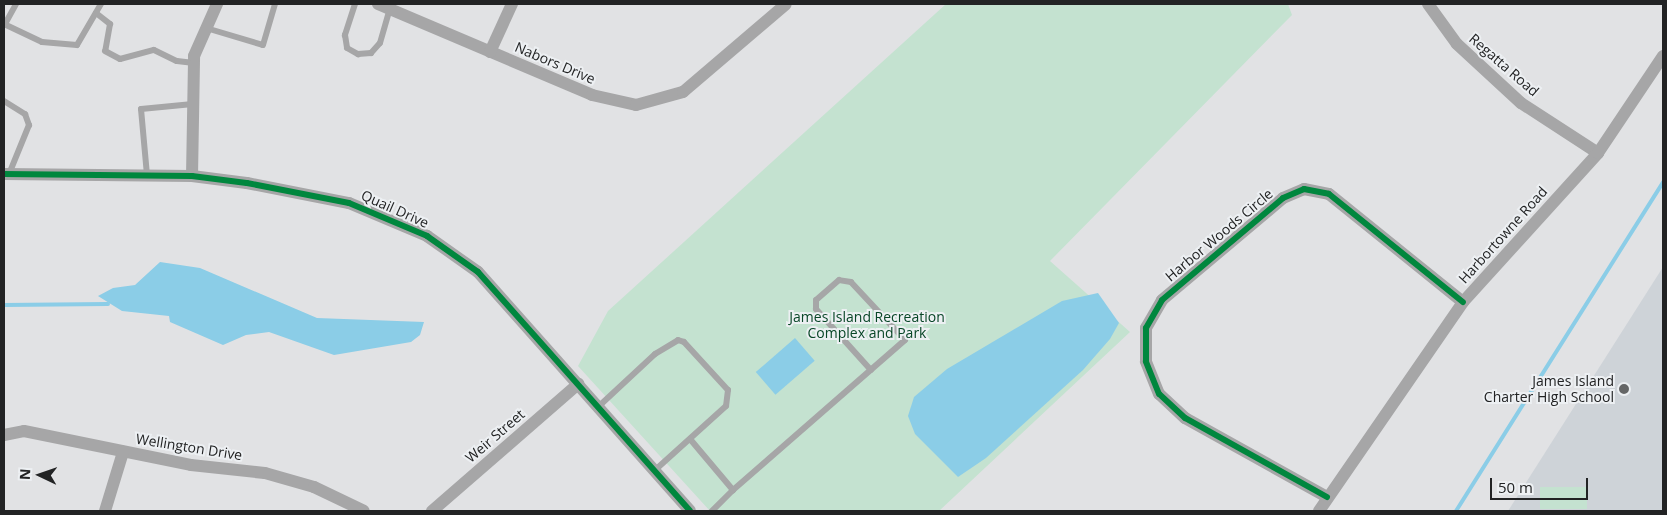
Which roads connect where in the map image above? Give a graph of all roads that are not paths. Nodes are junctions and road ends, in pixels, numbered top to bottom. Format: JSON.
{"nodes":[{"id":1,"x":16,"y":4,"type":"edge"},
{"id":2,"x":101,"y":4,"type":"edge"},
{"id":3,"x":215,"y":4,"type":"edge"},
{"id":4,"x":276,"y":4,"type":"edge"},
{"id":5,"x":355,"y":4,"type":"edge"},
{"id":6,"x":512,"y":4,"type":"edge"},
{"id":7,"x":786,"y":4,"type":"edge"},
{"id":8,"x":1428,"y":4,"type":"edge"},
{"id":9,"x":384,"y":6,"type":"edge"},
{"id":10,"x":96,"y":13,"type":"junction"},
{"id":11,"x":4,"y":24,"type":"edge"},
{"id":12,"x":205,"y":27,"type":"junction"},
{"id":13,"x":490,"y":52,"type":"junction"},
{"id":14,"x":1663,"y":56,"type":"edge"},
{"id":15,"x":194,"y":63,"type":"junction"},
{"id":16,"x":4,"y":101,"type":"edge"},
{"id":17,"x":193,"y":104,"type":"junction"},
{"id":18,"x":1598,"y":153,"type":"junction"},
{"id":19,"x":6,"y":174,"type":"edge"},
{"id":20,"x":147,"y":175,"type":"junction"},
{"id":21,"x":192,"y":176,"type":"junction"},
{"id":22,"x":1463,"y":302,"type":"junction"},
{"id":23,"x":871,"y":370,"type":"junction"},
{"id":24,"x":578,"y":384,"type":"junction"},
{"id":25,"x":598,"y":407,"type":"junction"},
{"id":26,"x":4,"y":435,"type":"edge"},
{"id":27,"x":690,"y":439,"type":"junction"},
{"id":28,"x":123,"y":452,"type":"junction"},
{"id":29,"x":654,"y":471,"type":"junction"},
{"id":30,"x":733,"y":490,"type":"junction"},
{"id":31,"x":1327,"y":497,"type":"junction"},
{"id":32,"x":105,"y":511,"type":"edge"},
{"id":33,"x":364,"y":511,"type":"edge"},
{"id":34,"x":432,"y":511,"type":"edge"},
{"id":35,"x":690,"y":511,"type":"edge"},
{"id":36,"x":712,"y":511,"type":"edge"},
{"id":37,"x":1319,"y":511,"type":"edge"}],
"edges":[{"from":1,"to":11,"type":"lane"},
{"from":2,"to":10,"type":"lane"},
{"from":3,"to":12,"type":"street"},
{"from":4,"to":12,"type":"lane"},
{"from":5,"to":9,"type":"lane"},
{"from":6,"to":13,"type":"street"},
{"from":7,"to":13,"type":"street","name":"Nabors Drive"},
{"from":8,"to":18,"type":"street","name":"Regatta Road"},
{"from":9,"to":13,"type":"street","name":"Nabors Drive"},
{"from":10,"to":11,"type":"lane"},
{"from":10,"to":15,"type":"lane"},
{"from":12,"to":15,"type":"street"},
{"from":14,"to":18,"type":"street","name":"Harbortowne Road"},
{"from":15,"to":17,"type":"street"},
{"from":16,"to":19,"type":"lane"},
{"from":17,"to":20,"type":"lane"},
{"from":17,"to":21,"type":"street"},
{"from":18,"to":22,"type":"street","name":"Harbortowne Road"},
{"from":19,"to":20,"type":"street","name":"Quail Drive"},
{"from":20,"to":21,"type":"street","name":"Quail Drive"},
{"from":21,"to":24,"type":"street","name":"Quail Drive"},
{"from":22,"to":31,"type":"street","name":"Harbortowne Road"},
{"from":22,"to":31,"type":"street","name":"Harbor Woods Circle"},
{"from":23,"to":23,"type":"lane"},
{"from":23,"to":30,"type":"lane"},
{"from":24,"to":25,"type":"street","name":"Quail Drive"},
{"from":24,"to":34,"type":"street","name":"Weir Street"},
{"from":25,"to":27,"type":"lane"},
{"from":25,"to":29,"type":"street","name":"Quail Drive"},
{"from":26,"to":28,"type":"street","name":"Wellington Drive"},
{"from":27,"to":29,"type":"lane"},
{"from":27,"to":30,"type":"lane"},
{"from":28,"to":32,"type":"street"},
{"from":28,"to":33,"type":"street","name":"Wellington Drive"},
{"from":29,"to":35,"type":"street","name":"Quail Drive"},
{"from":30,"to":36,"type":"lane"},
{"from":31,"to":37,"type":"street","name":"Harbortowne Road"}]}
